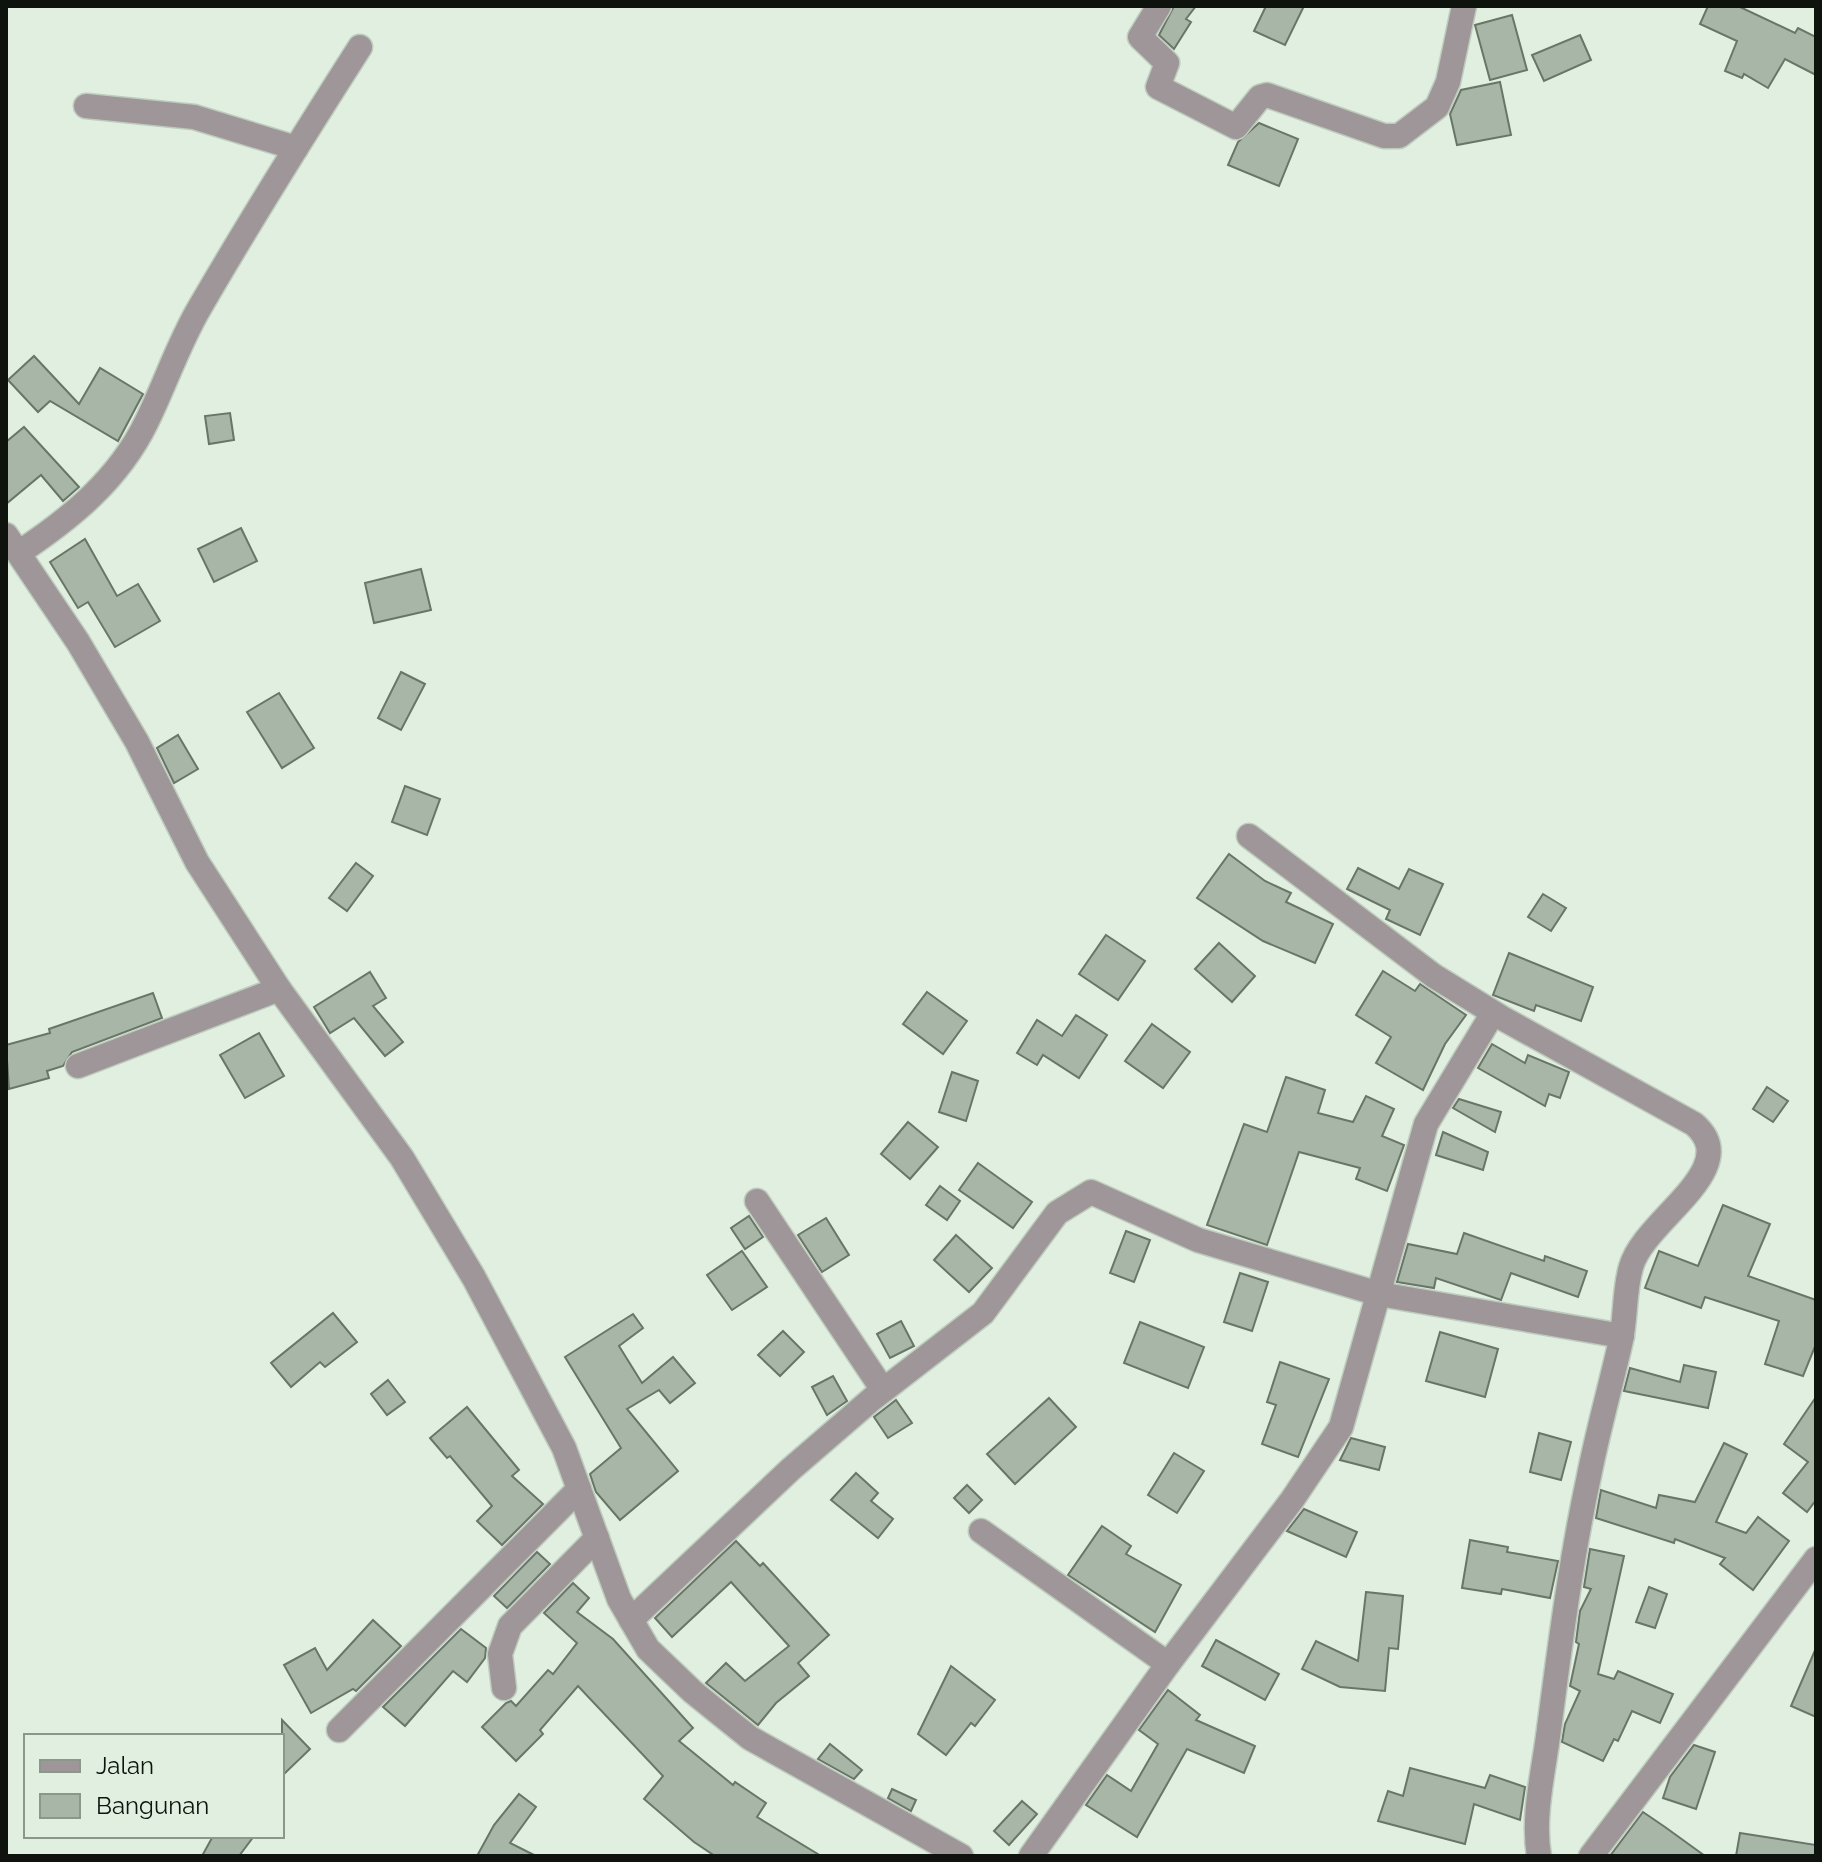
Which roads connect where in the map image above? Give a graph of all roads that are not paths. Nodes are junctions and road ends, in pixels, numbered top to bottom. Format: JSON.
{"nodes":[{"id":1,"x":1159,"y":6,"type":"edge"},
{"id":2,"x":1464,"y":6,"type":"edge"},
{"id":3,"x":360,"y":47,"type":"dead end"},
{"id":4,"x":86,"y":106,"type":"dead end"},
{"id":5,"x":296,"y":148,"type":"junction"},
{"id":6,"x":13,"y":544,"type":"edge"},
{"id":7,"x":1249,"y":836,"type":"dead end"},
{"id":8,"x":279,"y":989,"type":"junction"},
{"id":9,"x":1493,"y":1013,"type":"junction"},
{"id":10,"x":78,"y":1066,"type":"dead end"},
{"id":11,"x":757,"y":1201,"type":"dead end"},
{"id":12,"x":1379,"y":1294,"type":"junction"},
{"id":13,"x":1622,"y":1336,"type":"junction"},
{"id":14,"x":883,"y":1390,"type":"junction"},
{"id":15,"x":579,"y":1489,"type":"junction"},
{"id":16,"x":981,"y":1531,"type":"dead end"},
{"id":17,"x":597,"y":1538,"type":"junction"},
{"id":18,"x":1816,"y":1559,"type":"edge"},
{"id":19,"x":631,"y":1620,"type":"junction"},
{"id":20,"x":1168,"y":1664,"type":"junction"},
{"id":21,"x":504,"y":1688,"type":"dead end"},
{"id":22,"x":339,"y":1730,"type":"dead end"},
{"id":23,"x":961,"y":1856,"type":"edge"},
{"id":24,"x":1031,"y":1856,"type":"edge"},
{"id":25,"x":1539,"y":1856,"type":"edge"},
{"id":26,"x":1591,"y":1856,"type":"edge"}],
"edges":[{"from":1,"to":2,"type":"street"},
{"from":3,"to":5,"type":"street"},
{"from":4,"to":5,"type":"street"},
{"from":5,"to":6,"type":"street"},
{"from":6,"to":8,"type":"street"},
{"from":7,"to":9,"type":"street"},
{"from":8,"to":10,"type":"street"},
{"from":8,"to":15,"type":"street"},
{"from":9,"to":12,"type":"street"},
{"from":9,"to":13,"type":"street"},
{"from":11,"to":14,"type":"street"},
{"from":12,"to":13,"type":"street"},
{"from":12,"to":14,"type":"street"},
{"from":12,"to":20,"type":"street"},
{"from":13,"to":25,"type":"street"},
{"from":14,"to":19,"type":"street"},
{"from":15,"to":17,"type":"street"},
{"from":15,"to":22,"type":"street"},
{"from":16,"to":20,"type":"street"},
{"from":17,"to":19,"type":"street"},
{"from":17,"to":21,"type":"street"},
{"from":18,"to":26,"type":"street"},
{"from":19,"to":23,"type":"street"},
{"from":20,"to":24,"type":"street"}]}
